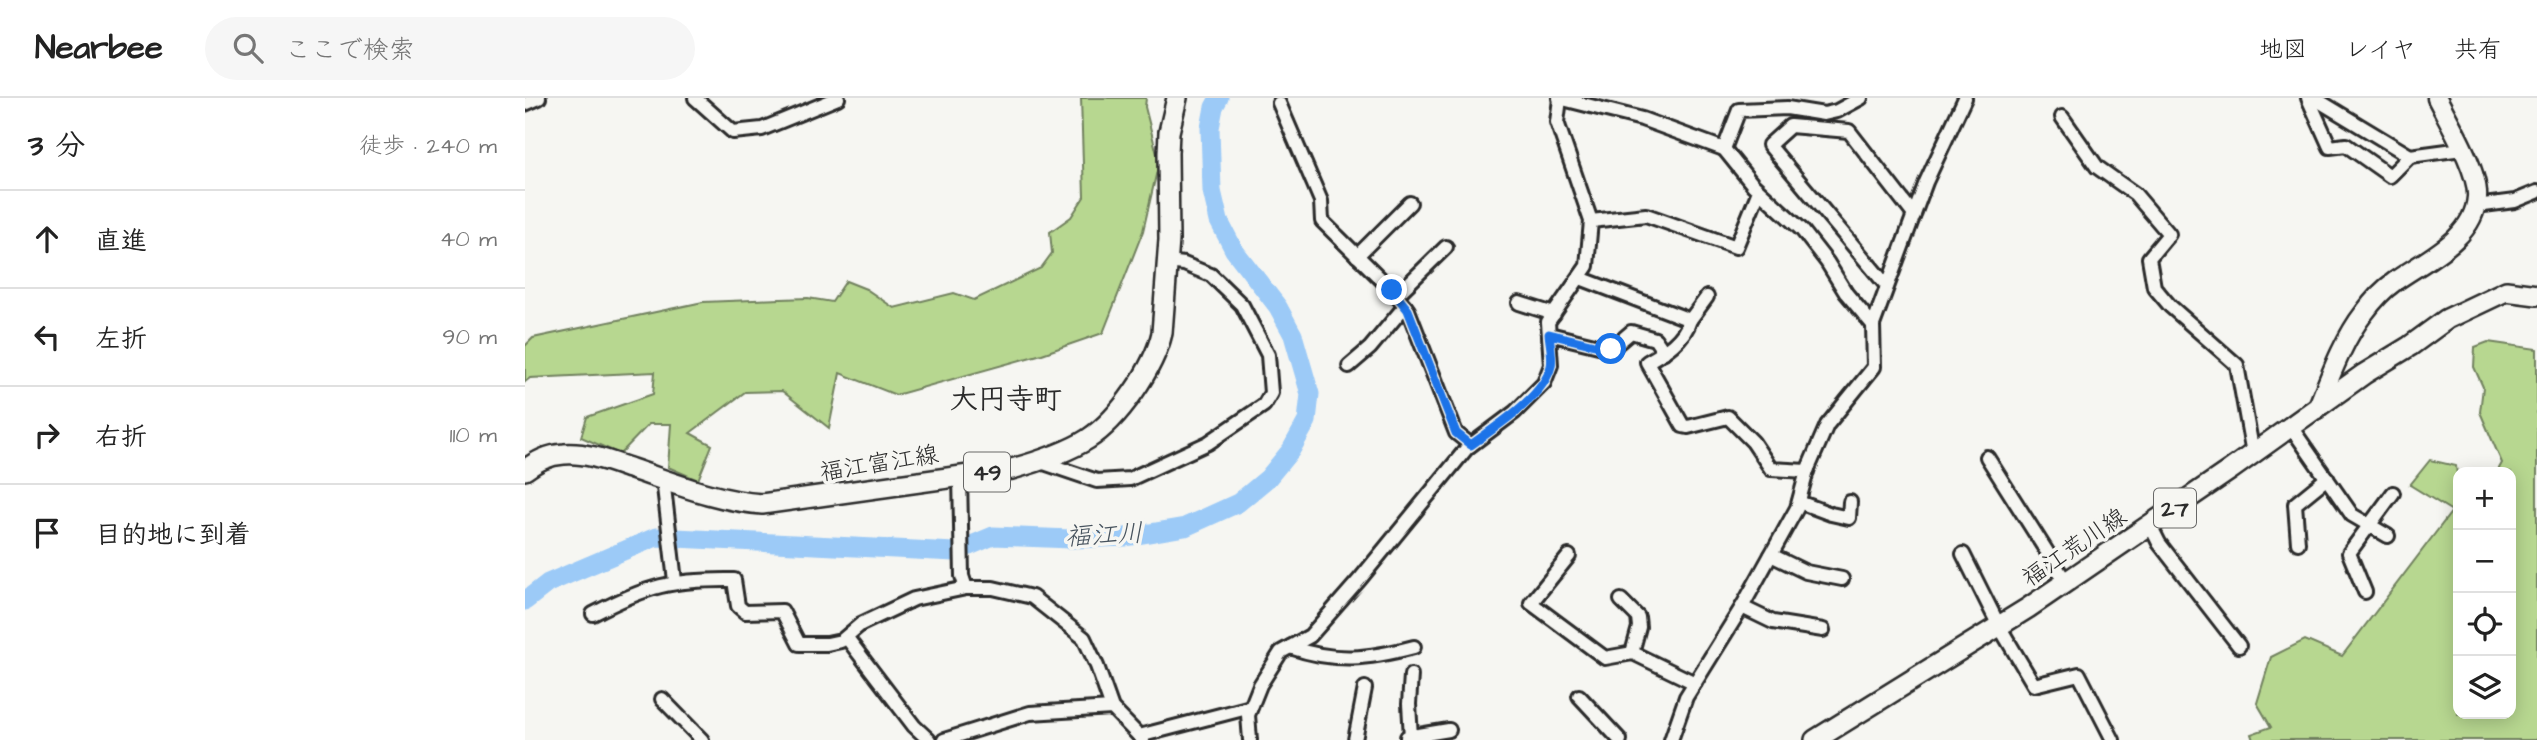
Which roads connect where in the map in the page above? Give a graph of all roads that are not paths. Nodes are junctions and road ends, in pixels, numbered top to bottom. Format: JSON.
{"nodes":[{"id":1,"x":539,"y":98,"type":"edge"},
{"id":2,"x":695,"y":98,"type":"edge"},
{"id":3,"x":838,"y":98,"type":"edge"},
{"id":4,"x":1177,"y":98,"type":"edge"},
{"id":5,"x":1861,"y":98,"type":"edge"},
{"id":6,"x":1965,"y":98,"type":"edge"},
{"id":7,"x":2308,"y":98,"type":"edge"},
{"id":8,"x":2315,"y":98,"type":"edge"},
{"id":9,"x":2437,"y":98,"type":"edge"},
{"id":10,"x":1560,"y":99,"type":"edge"},
{"id":11,"x":1596,"y":102,"type":"edge"},
{"id":12,"x":1279,"y":103,"type":"dead end"},
{"id":13,"x":525,"y":104,"type":"edge"},
{"id":14,"x":1739,"y":104,"type":"edge"},
{"id":15,"x":2062,"y":117,"type":"dead end"},
{"id":16,"x":1724,"y":149,"type":"junction"},
{"id":17,"x":2462,"y":149,"type":"junction"},
{"id":18,"x":2410,"y":156,"type":"junction"},
{"id":19,"x":1759,"y":191,"type":"junction"},
{"id":20,"x":2537,"y":192,"type":"edge"},
{"id":21,"x":1410,"y":203,"type":"dead end"},
{"id":22,"x":2476,"y":206,"type":"junction"},
{"id":23,"x":1914,"y":215,"type":"junction"},
{"id":24,"x":1591,"y":220,"type":"junction"},
{"id":25,"x":1447,"y":247,"type":"dead end"},
{"id":26,"x":1357,"y":256,"type":"junction"},
{"id":27,"x":1168,"y":262,"type":"junction"},
{"id":28,"x":1580,"y":278,"type":"junction"},
{"id":29,"x":1887,"y":286,"type":"junction"},
{"id":30,"x":1397,"y":295,"type":"junction"},
{"id":31,"x":2537,"y":295,"type":"edge"},
{"id":32,"x":1707,"y":298,"type":"dead end"},
{"id":33,"x":1519,"y":303,"type":"dead end"},
{"id":34,"x":1405,"y":306,"type":"junction"},
{"id":35,"x":1554,"y":314,"type":"junction"},
{"id":36,"x":1690,"y":320,"type":"junction"},
{"id":37,"x":1873,"y":324,"type":"junction"},
{"id":38,"x":1549,"y":334,"type":"junction"},
{"id":39,"x":1664,"y":352,"type":"junction"},
{"id":40,"x":1349,"y":366,"type":"dead end"},
{"id":41,"x":2316,"y":409,"type":"junction"},
{"id":42,"x":2291,"y":427,"type":"junction"},
{"id":43,"x":1471,"y":445,"type":"junction"},
{"id":44,"x":2253,"y":454,"type":"junction"},
{"id":45,"x":1987,"y":457,"type":"dead end"},
{"id":46,"x":1037,"y":461,"type":"junction"},
{"id":47,"x":525,"y":470,"type":"edge"},
{"id":48,"x":1807,"y":471,"type":"junction"},
{"id":49,"x":960,"y":476,"type":"junction"},
{"id":50,"x":2327,"y":478,"type":"junction"},
{"id":51,"x":663,"y":479,"type":"junction"},
{"id":52,"x":2393,"y":493,"type":"dead end"},
{"id":53,"x":1799,"y":502,"type":"junction"},
{"id":54,"x":1850,"y":502,"type":"dead end"},
{"id":55,"x":2150,"y":525,"type":"junction"},
{"id":56,"x":2370,"y":525,"type":"junction"},
{"id":57,"x":2388,"y":536,"type":"dead end"},
{"id":58,"x":2298,"y":543,"type":"dead end"},
{"id":59,"x":1963,"y":554,"type":"dead end"},
{"id":60,"x":1771,"y":555,"type":"junction"},
{"id":61,"x":1569,"y":556,"type":"dead end"},
{"id":62,"x":1842,"y":579,"type":"dead end"},
{"id":63,"x":675,"y":581,"type":"junction"},
{"id":64,"x":964,"y":582,"type":"junction"},
{"id":65,"x":2066,"y":582,"type":"junction"},
{"id":66,"x":2365,"y":592,"type":"dead end"},
{"id":67,"x":1621,"y":600,"type":"dead end"},
{"id":68,"x":1742,"y":607,"type":"junction"},
{"id":69,"x":593,"y":614,"type":"dead end"},
{"id":70,"x":1999,"y":626,"type":"junction"},
{"id":71,"x":1823,"y":630,"type":"dead end"},
{"id":72,"x":847,"y":638,"type":"junction"},
{"id":73,"x":2239,"y":646,"type":"dead end"},
{"id":74,"x":1290,"y":647,"type":"junction"},
{"id":75,"x":1414,"y":647,"type":"dead end"},
{"id":76,"x":1632,"y":653,"type":"junction"},
{"id":77,"x":1411,"y":675,"type":"dead end"},
{"id":78,"x":1695,"y":683,"type":"junction"},
{"id":79,"x":1365,"y":688,"type":"dead end"},
{"id":80,"x":1580,"y":696,"type":"dead end"},
{"id":81,"x":662,"y":699,"type":"dead end"},
{"id":82,"x":1251,"y":706,"type":"junction"},
{"id":83,"x":1112,"y":708,"type":"junction"},
{"id":84,"x":1449,"y":730,"type":"dead end"},
{"id":85,"x":1141,"y":738,"type":"edge"},
{"id":86,"x":1409,"y":738,"type":"edge"},
{"id":87,"x":702,"y":740,"type":"edge"},
{"id":88,"x":929,"y":740,"type":"edge"},
{"id":89,"x":944,"y":740,"type":"edge"},
{"id":90,"x":1250,"y":740,"type":"edge"},
{"id":91,"x":1355,"y":740,"type":"edge"},
{"id":92,"x":1620,"y":740,"type":"edge"},
{"id":93,"x":1671,"y":740,"type":"edge"},
{"id":94,"x":1815,"y":740,"type":"edge"},
{"id":95,"x":2113,"y":740,"type":"edge"}],
"edges":[{"from":1,"to":13,"type":"street"},
{"from":2,"to":3,"type":"street"},
{"from":4,"to":27,"type":"main road","name":"福江富江線","number":"49"},
{"from":5,"to":14,"type":"street"},
{"from":6,"to":23,"type":"street"},
{"from":7,"to":18,"type":"street"},
{"from":8,"to":18,"type":"street"},
{"from":9,"to":17,"type":"street"},
{"from":10,"to":11,"type":"street"},
{"from":10,"to":24,"type":"street"},
{"from":11,"to":16,"type":"street"},
{"from":12,"to":26,"type":"street"},
{"from":14,"to":16,"type":"street"},
{"from":15,"to":44,"type":"street"},
{"from":16,"to":19,"type":"street"},
{"from":17,"to":18,"type":"street"},
{"from":17,"to":22,"type":"street"},
{"from":19,"to":24,"type":"street"},
{"from":19,"to":37,"type":"street"},
{"from":20,"to":22,"type":"street"},
{"from":21,"to":26,"type":"street"},
{"from":22,"to":41,"type":"street"},
{"from":23,"to":29,"type":"street"},
{"from":23,"to":29,"type":"street"},
{"from":24,"to":28,"type":"street"},
{"from":25,"to":30,"type":"street"},
{"from":26,"to":30,"type":"street"},
{"from":27,"to":46,"type":"main road","name":"福江富江線","number":"49"},
{"from":27,"to":46,"type":"street"},
{"from":28,"to":35,"type":"street"},
{"from":28,"to":36,"type":"street"},
{"from":29,"to":37,"type":"street"},
{"from":30,"to":34,"type":"street"},
{"from":31,"to":41,"type":"main road","name":"福江荒川線","number":"27"},
{"from":32,"to":36,"type":"street"},
{"from":33,"to":35,"type":"street"},
{"from":34,"to":40,"type":"street"},
{"from":34,"to":43,"type":"street"},
{"from":35,"to":38,"type":"street"},
{"from":36,"to":39,"type":"street"},
{"from":37,"to":48,"type":"street"},
{"from":38,"to":39,"type":"street"},
{"from":38,"to":43,"type":"street"},
{"from":39,"to":48,"type":"street"},
{"from":41,"to":42,"type":"main road","name":"福江荒川線","number":"27"},
{"from":42,"to":44,"type":"main road","name":"福江荒川線","number":"27"},
{"from":42,"to":50,"type":"street"},
{"from":43,"to":74,"type":"street"},
{"from":44,"to":55,"type":"main road","name":"福江荒川線","number":"27"},
{"from":45,"to":65,"type":"street"},
{"from":46,"to":49,"type":"main road","name":"福江富江線","number":"49"},
{"from":47,"to":51,"type":"main road","name":"福江富江線","number":"49"},
{"from":48,"to":53,"type":"street"},
{"from":49,"to":51,"type":"main road","name":"福江富江線","number":"49"},
{"from":49,"to":64,"type":"street"},
{"from":50,"to":56,"type":"street"},
{"from":50,"to":58,"type":"street"},
{"from":51,"to":63,"type":"street"},
{"from":52,"to":56,"type":"street"},
{"from":53,"to":54,"type":"street"},
{"from":53,"to":60,"type":"street"},
{"from":55,"to":65,"type":"main road","name":"福江荒川線","number":"27"},
{"from":55,"to":73,"type":"street"},
{"from":56,"to":57,"type":"street"},
{"from":56,"to":66,"type":"street"},
{"from":59,"to":70,"type":"street"},
{"from":60,"to":62,"type":"street"},
{"from":60,"to":68,"type":"street"},
{"from":61,"to":76,"type":"street"},
{"from":63,"to":69,"type":"street"},
{"from":63,"to":72,"type":"street"},
{"from":64,"to":72,"type":"street"},
{"from":64,"to":83,"type":"street"},
{"from":65,"to":70,"type":"main road","name":"福江荒川線","number":"27"},
{"from":67,"to":76,"type":"street"},
{"from":68,"to":71,"type":"street"},
{"from":68,"to":78,"type":"street"},
{"from":70,"to":94,"type":"main road","name":"福江荒川線","number":"27"},
{"from":70,"to":95,"type":"street"},
{"from":72,"to":88,"type":"street"},
{"from":74,"to":75,"type":"street"},
{"from":74,"to":82,"type":"street"},
{"from":76,"to":78,"type":"street"},
{"from":77,"to":86,"type":"street"},
{"from":78,"to":93,"type":"street"},
{"from":79,"to":91,"type":"street"},
{"from":80,"to":92,"type":"street"},
{"from":81,"to":87,"type":"street"},
{"from":82,"to":85,"type":"street"},
{"from":82,"to":90,"type":"street"},
{"from":83,"to":85,"type":"street"},
{"from":83,"to":89,"type":"street"},
{"from":84,"to":86,"type":"street"}]}
